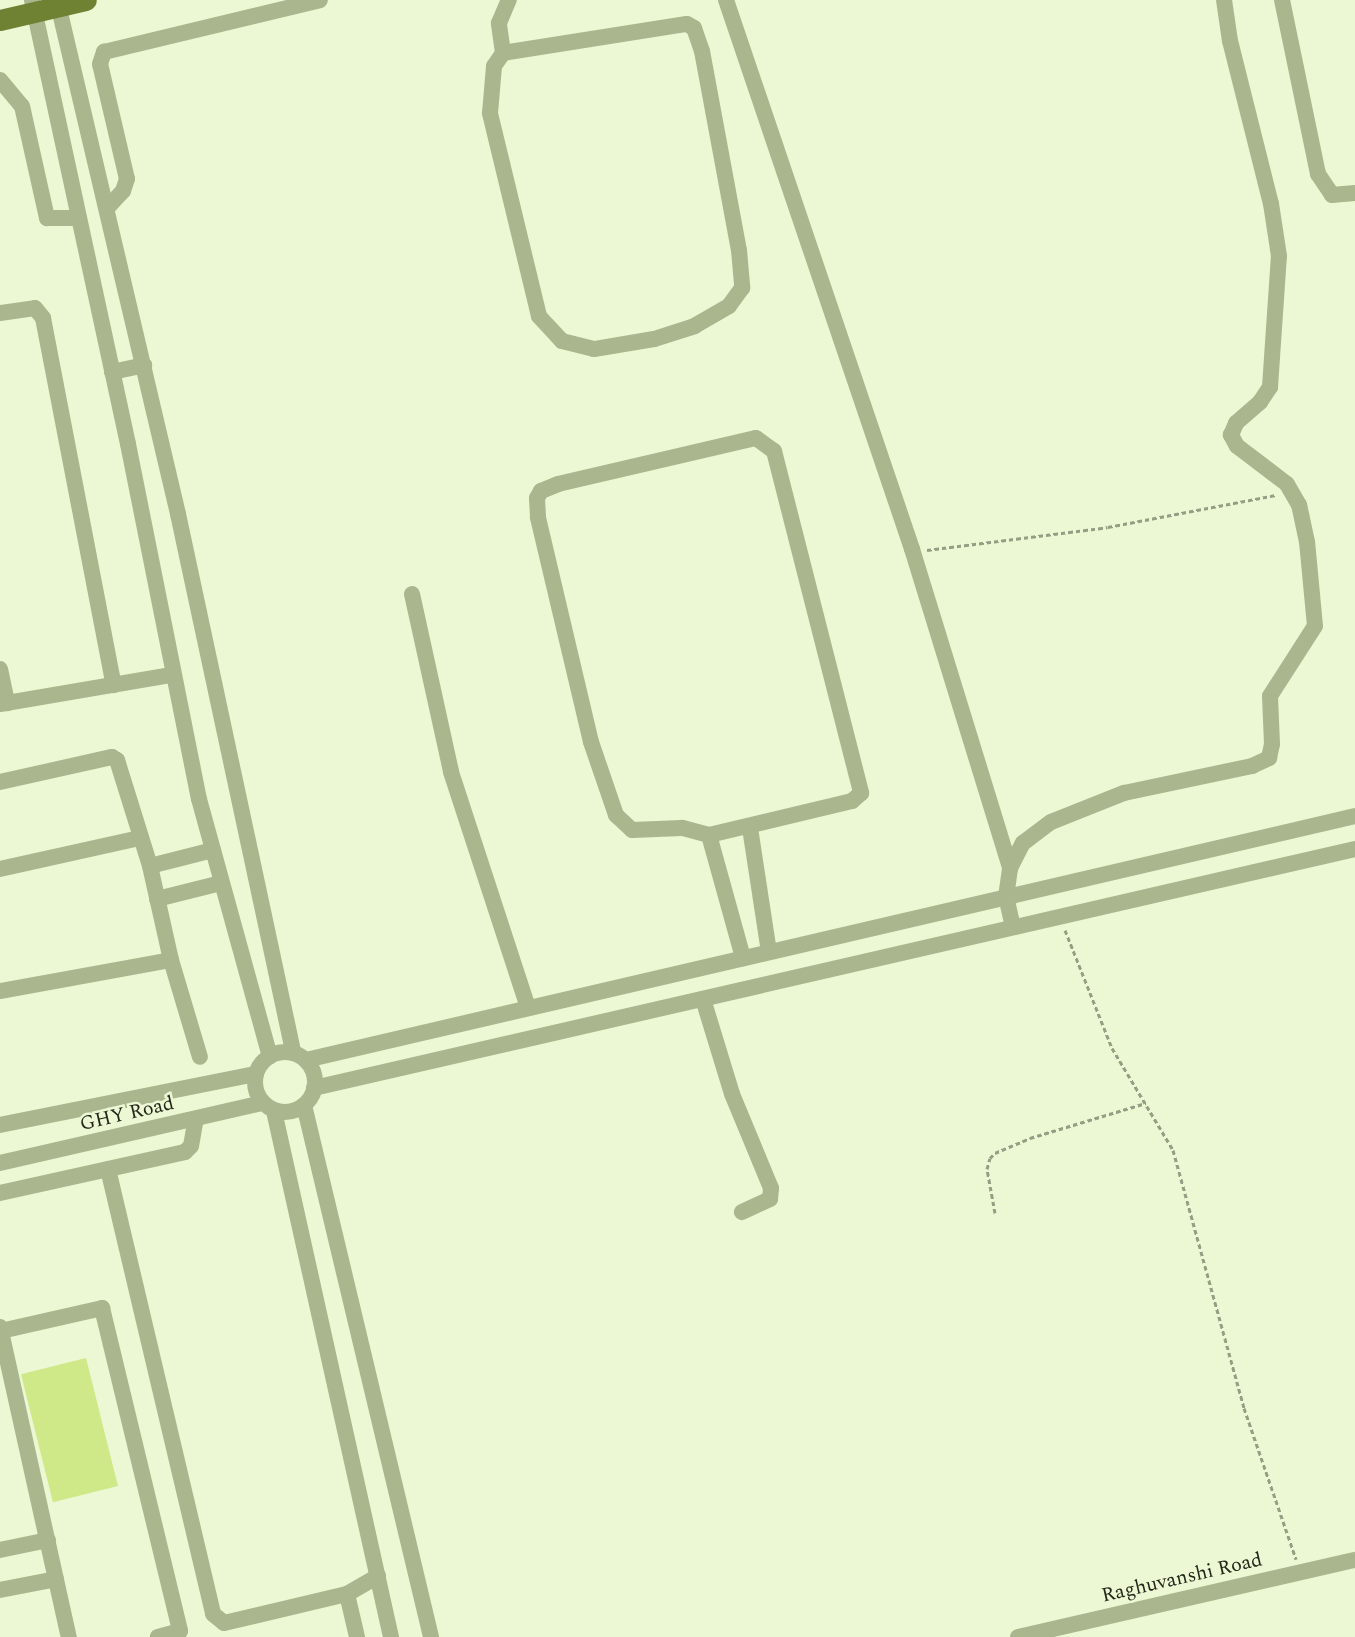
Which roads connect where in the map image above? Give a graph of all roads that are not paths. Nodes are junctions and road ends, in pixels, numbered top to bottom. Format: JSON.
{"nodes":[{"id":1,"x":86,"y":0,"type":"edge"},
{"id":2,"x":320,"y":0,"type":"edge"},
{"id":3,"x":510,"y":0,"type":"edge"},
{"id":4,"x":726,"y":0,"type":"edge"},
{"id":5,"x":1224,"y":0,"type":"edge"},
{"id":6,"x":1282,"y":0,"type":"edge"},
{"id":7,"x":58,"y":3,"type":"edge"},
{"id":8,"x":33,"y":6,"type":"edge"},
{"id":9,"x":0,"y":20,"type":"edge"},
{"id":10,"x":502,"y":53,"type":"junction"},
{"id":11,"x":0,"y":80,"type":"edge"},
{"id":12,"x":1355,"y":193,"type":"edge"},
{"id":13,"x":108,"y":207,"type":"junction"},
{"id":14,"x":77,"y":218,"type":"junction"},
{"id":15,"x":0,"y":313,"type":"edge"},
{"id":16,"x":144,"y":365,"type":"junction"},
{"id":17,"x":112,"y":372,"type":"junction"},
{"id":18,"x":412,"y":594,"type":"dead end"},
{"id":19,"x":0,"y":669,"type":"edge"},
{"id":20,"x":172,"y":675,"type":"junction"},
{"id":21,"x":114,"y":685,"type":"junction"},
{"id":22,"x":3,"y":704,"type":"edge"},
{"id":23,"x":0,"y":782,"type":"edge"},
{"id":24,"x":1355,"y":816,"type":"edge"},
{"id":25,"x":750,"y":828,"type":"junction"},
{"id":26,"x":709,"y":836,"type":"junction"},
{"id":27,"x":140,"y":838,"type":"junction"},
{"id":28,"x":1355,"y":849,"type":"edge"},
{"id":29,"x":213,"y":850,"type":"junction"},
{"id":30,"x":150,"y":866,"type":"junction"},
{"id":31,"x":1010,"y":868,"type":"junction"},
{"id":32,"x":0,"y":869,"type":"edge"},
{"id":33,"x":221,"y":883,"type":"junction"},
{"id":34,"x":1006,"y":897,"type":"junction"},
{"id":35,"x":157,"y":899,"type":"junction"},
{"id":36,"x":1013,"y":927,"type":"junction"},
{"id":37,"x":770,"y":952,"type":"junction"},
{"id":38,"x":743,"y":958,"type":"junction"},
{"id":39,"x":171,"y":960,"type":"junction"},
{"id":40,"x":0,"y":991,"type":"edge"},
{"id":41,"x":703,"y":999,"type":"junction"},
{"id":42,"x":528,"y":1008,"type":"junction"},
{"id":43,"x":300,"y":1055,"type":"junction"},
{"id":44,"x":270,"y":1056,"type":"junction"},
{"id":45,"x":200,"y":1057,"type":"dead end"},
{"id":46,"x":256,"y":1074,"type":"junction"},
{"id":47,"x":314,"y":1088,"type":"junction"},
{"id":48,"x":304,"y":1105,"type":"junction"},
{"id":49,"x":268,"y":1107,"type":"junction"},
{"id":50,"x":196,"y":1119,"type":"junction"},
{"id":51,"x":0,"y":1125,"type":"edge"},
{"id":52,"x":0,"y":1163,"type":"edge"},
{"id":53,"x":108,"y":1169,"type":"junction"},
{"id":54,"x":0,"y":1193,"type":"edge"},
{"id":55,"x":742,"y":1212,"type":"dead end"},
{"id":56,"x":0,"y":1329,"type":"edge"},
{"id":57,"x":8,"y":1402,"type":"edge"},
{"id":58,"x":48,"y":1540,"type":"junction"},
{"id":59,"x":0,"y":1550,"type":"edge"},
{"id":60,"x":1355,"y":1560,"type":"edge"},
{"id":61,"x":378,"y":1576,"type":"junction"},
{"id":62,"x":56,"y":1579,"type":"junction"},
{"id":63,"x":0,"y":1590,"type":"edge"},
{"id":64,"x":347,"y":1594,"type":"junction"},
{"id":65,"x":69,"y":1637,"type":"edge"},
{"id":66,"x":158,"y":1637,"type":"edge"},
{"id":67,"x":357,"y":1637,"type":"edge"},
{"id":68,"x":391,"y":1637,"type":"edge"},
{"id":69,"x":431,"y":1637,"type":"edge"},
{"id":70,"x":1018,"y":1637,"type":"edge"}],
"edges":[{"from":1,"to":7,"type":"main road"},
{"from":2,"to":13,"type":"street"},
{"from":3,"to":10,"type":"street"},
{"from":4,"to":31,"type":"street"},
{"from":5,"to":31,"type":"street"},
{"from":6,"to":12,"type":"street"},
{"from":7,"to":8,"type":"main road"},
{"from":7,"to":13,"type":"street"},
{"from":8,"to":9,"type":"main road"},
{"from":8,"to":14,"type":"street"},
{"from":10,"to":10,"type":"street"},
{"from":11,"to":14,"type":"street"},
{"from":13,"to":16,"type":"street"},
{"from":14,"to":17,"type":"street"},
{"from":15,"to":21,"type":"street"},
{"from":16,"to":17,"type":"street"},
{"from":16,"to":43,"type":"street"},
{"from":17,"to":20,"type":"street"},
{"from":18,"to":42,"type":"street"},
{"from":19,"to":22,"type":"street"},
{"from":20,"to":21,"type":"street"},
{"from":20,"to":29,"type":"street"},
{"from":21,"to":22,"type":"street"},
{"from":23,"to":27,"type":"street"},
{"from":24,"to":34,"type":"street"},
{"from":25,"to":26,"type":"street"},
{"from":25,"to":26,"type":"street"},
{"from":25,"to":37,"type":"street"},
{"from":26,"to":38,"type":"street"},
{"from":27,"to":30,"type":"street"},
{"from":27,"to":32,"type":"street"},
{"from":28,"to":36,"type":"street"},
{"from":29,"to":30,"type":"street"},
{"from":29,"to":33,"type":"street"},
{"from":30,"to":35,"type":"street"},
{"from":31,"to":34,"type":"street"},
{"from":33,"to":35,"type":"street"},
{"from":33,"to":44,"type":"street"},
{"from":34,"to":36,"type":"street"},
{"from":34,"to":37,"type":"street"},
{"from":35,"to":39,"type":"street"},
{"from":36,"to":41,"type":"street"},
{"from":37,"to":38,"type":"street"},
{"from":38,"to":42,"type":"street"},
{"from":39,"to":40,"type":"street"},
{"from":39,"to":45,"type":"street"},
{"from":41,"to":47,"type":"street"},
{"from":41,"to":55,"type":"street"},
{"from":42,"to":43,"type":"street"},
{"from":43,"to":44,"type":"street"},
{"from":43,"to":47,"type":"street"},
{"from":44,"to":46,"type":"street"},
{"from":46,"to":49,"type":"street"},
{"from":46,"to":51,"type":"street","name":"GHY Road"},
{"from":47,"to":48,"type":"street"},
{"from":48,"to":49,"type":"street"},
{"from":48,"to":69,"type":"street"},
{"from":49,"to":50,"type":"street","name":"GHY Road"},
{"from":49,"to":61,"type":"street"},
{"from":50,"to":52,"type":"street","name":"GHY Road"},
{"from":50,"to":53,"type":"street"},
{"from":53,"to":54,"type":"street"},
{"from":53,"to":64,"type":"street"},
{"from":56,"to":57,"type":"street"},
{"from":56,"to":66,"type":"street"},
{"from":57,"to":58,"type":"street"},
{"from":58,"to":59,"type":"street"},
{"from":58,"to":62,"type":"street"},
{"from":60,"to":70,"type":"street","name":"Raghuvanshi Road"},
{"from":61,"to":64,"type":"street"},
{"from":61,"to":68,"type":"street"},
{"from":62,"to":63,"type":"street"},
{"from":62,"to":65,"type":"street"},
{"from":64,"to":67,"type":"street"}]}
